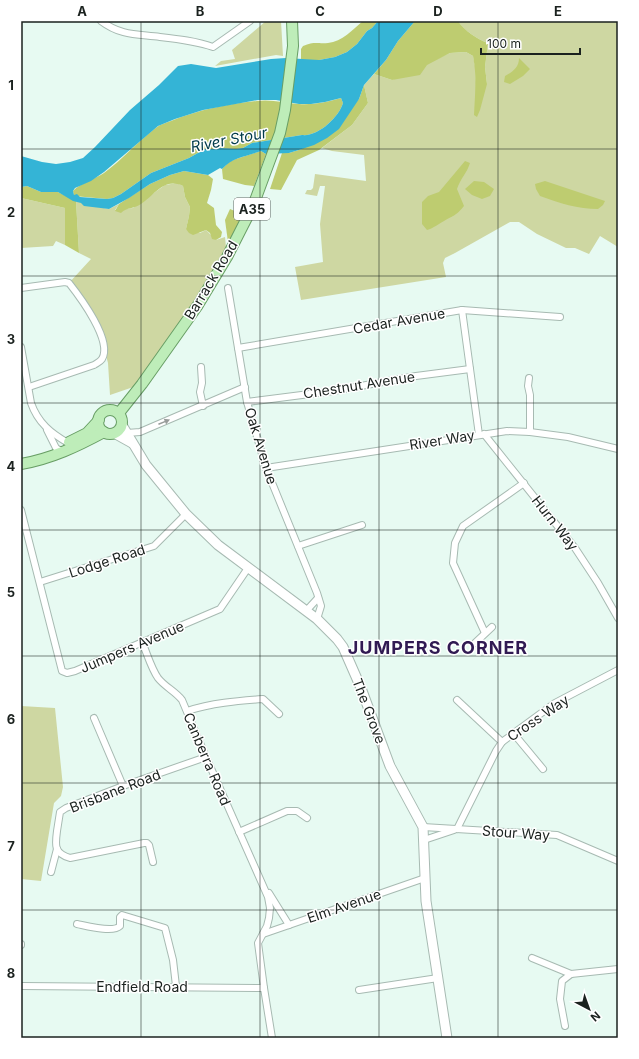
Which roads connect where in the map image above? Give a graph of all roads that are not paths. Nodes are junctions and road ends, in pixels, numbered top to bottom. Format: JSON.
{"nodes":[{"id":1,"x":101,"y":21,"type":"edge"},
{"id":2,"x":250,"y":21,"type":"edge"},
{"id":3,"x":292,"y":21,"type":"edge"},
{"id":4,"x":21,"y":288,"type":"edge"},
{"id":5,"x":228,"y":288,"type":"dead end"},
{"id":6,"x":462,"y":310,"type":"junction"},
{"id":7,"x":560,"y":317,"type":"dead end"},
{"id":8,"x":21,"y":347,"type":"edge"},
{"id":9,"x":238,"y":348,"type":"junction"},
{"id":10,"x":200,"y":367,"type":"dead end"},
{"id":11,"x":470,"y":369,"type":"junction"},
{"id":12,"x":528,"y":378,"type":"dead end"},
{"id":13,"x":29,"y":387,"type":"junction"},
{"id":14,"x":245,"y":387,"type":"junction"},
{"id":15,"x":247,"y":402,"type":"junction"},
{"id":16,"x":203,"y":406,"type":"junction"},
{"id":17,"x":119,"y":413,"type":"junction"},
{"id":18,"x":99,"y":420,"type":"junction"},
{"id":19,"x":46,"y":429,"type":"junction"},
{"id":20,"x":124,"y":429,"type":"junction"},
{"id":21,"x":109,"y":432,"type":"junction"},
{"id":22,"x":530,"y":432,"type":"junction"},
{"id":23,"x":481,"y":434,"type":"junction"},
{"id":24,"x":68,"y":443,"type":"junction"},
{"id":25,"x":132,"y":443,"type":"junction"},
{"id":26,"x":618,"y":449,"type":"edge"},
{"id":27,"x":60,"y":450,"type":"junction"},
{"id":28,"x":21,"y":463,"type":"edge"},
{"id":29,"x":266,"y":468,"type":"junction"},
{"id":30,"x":524,"y":484,"type":"junction"},
{"id":31,"x":21,"y":510,"type":"edge"},
{"id":32,"x":186,"y":514,"type":"junction"},
{"id":33,"x":362,"y":525,"type":"dead end"},
{"id":34,"x":28,"y":538,"type":"junction"},
{"id":35,"x":21,"y":540,"type":"edge"},
{"id":36,"x":298,"y":546,"type":"junction"},
{"id":37,"x":248,"y":568,"type":"junction"},
{"id":38,"x":40,"y":582,"type":"junction"},
{"id":39,"x":318,"y":598,"type":"junction"},
{"id":40,"x":307,"y":610,"type":"junction"},
{"id":41,"x":317,"y":618,"type":"junction"},
{"id":42,"x":618,"y":618,"type":"edge"},
{"id":43,"x":492,"y":627,"type":"dead end"},
{"id":44,"x":485,"y":634,"type":"junction"},
{"id":45,"x":142,"y":642,"type":"junction"},
{"id":46,"x":475,"y":643,"type":"dead end"},
{"id":47,"x":618,"y":670,"type":"edge"},
{"id":48,"x":457,"y":700,"type":"dead end"},
{"id":49,"x":187,"y":711,"type":"junction"},
{"id":50,"x":279,"y":714,"type":"dead end"},
{"id":51,"x":94,"y":718,"type":"dead end"},
{"id":52,"x":514,"y":734,"type":"junction"},
{"id":53,"x":502,"y":742,"type":"junction"},
{"id":54,"x":206,"y":758,"type":"junction"},
{"id":55,"x":544,"y":769,"type":"dead end"},
{"id":56,"x":123,"y":786,"type":"junction"},
{"id":57,"x":307,"y":818,"type":"dead end"},
{"id":58,"x":423,"y":827,"type":"junction"},
{"id":59,"x":457,"y":829,"type":"junction"},
{"id":60,"x":239,"y":832,"type":"junction"},
{"id":61,"x":424,"y":840,"type":"junction"},
{"id":62,"x":57,"y":849,"type":"junction"},
{"id":63,"x":618,"y":861,"type":"edge"},
{"id":64,"x":153,"y":862,"type":"dead end"},
{"id":65,"x":52,"y":872,"type":"dead end"},
{"id":66,"x":426,"y":878,"type":"junction"},
{"id":67,"x":263,"y":883,"type":"junction"},
{"id":68,"x":77,"y":924,"type":"dead end"},
{"id":69,"x":289,"y":925,"type":"junction"},
{"id":70,"x":262,"y":934,"type":"junction"},
{"id":71,"x":532,"y":958,"type":"dead end"},
{"id":72,"x":618,"y":969,"type":"edge"},
{"id":73,"x":571,"y":974,"type":"junction"},
{"id":74,"x":438,"y":978,"type":"junction"},
{"id":75,"x":21,"y":986,"type":"edge"},
{"id":76,"x":176,"y":986,"type":"junction"},
{"id":77,"x":264,"y":988,"type":"junction"},
{"id":78,"x":359,"y":990,"type":"dead end"},
{"id":79,"x":565,"y":1026,"type":"dead end"},
{"id":80,"x":272,"y":1038,"type":"edge"},
{"id":81,"x":447,"y":1038,"type":"edge"}],
"edges":[{"from":1,"to":2,"type":"street"},
{"from":3,"to":17,"type":"main road","name":"Barrack Road","number":"A35"},
{"from":4,"to":13,"type":"street"},
{"from":5,"to":9,"type":"street","name":"Oak Avenue"},
{"from":6,"to":7,"type":"street","name":"Cedar Avenue"},
{"from":6,"to":9,"type":"street","name":"Cedar Avenue"},
{"from":6,"to":11,"type":"street"},
{"from":8,"to":13,"type":"street"},
{"from":9,"to":14,"type":"street","name":"Oak Avenue"},
{"from":10,"to":16,"type":"street"},
{"from":11,"to":15,"type":"street","name":"Chestnut Avenue"},
{"from":11,"to":23,"type":"street"},
{"from":12,"to":22,"type":"street"},
{"from":13,"to":19,"type":"street"},
{"from":14,"to":15,"type":"street","name":"Oak Avenue"},
{"from":14,"to":16,"type":"street"},
{"from":15,"to":29,"type":"street","name":"Oak Avenue"},
{"from":20,"to":16,"type":"street","one_way":true},
{"from":17,"to":18,"type":"main road"},
{"from":17,"to":20,"type":"main road"},
{"from":18,"to":21,"type":"main road"},
{"from":18,"to":24,"type":"main road"},
{"from":19,"to":24,"type":"street"},
{"from":19,"to":27,"type":"street"},
{"from":20,"to":21,"type":"main road"},
{"from":20,"to":25,"type":"street","name":"The Grove"},
{"from":21,"to":25,"type":"street","name":"The Grove"},
{"from":21,"to":27,"type":"main road"},
{"from":22,"to":23,"type":"street","name":"River Way"},
{"from":22,"to":26,"type":"street","name":"River Way"},
{"from":23,"to":29,"type":"street","name":"River Way"},
{"from":23,"to":30,"type":"street","name":"Hurn Way"},
{"from":24,"to":27,"type":"main road"},
{"from":25,"to":32,"type":"street","name":"The Grove"},
{"from":27,"to":28,"type":"main road"},
{"from":29,"to":36,"type":"street","name":"Oak Avenue"},
{"from":30,"to":42,"type":"street","name":"Hurn Way"},
{"from":30,"to":44,"type":"street"},
{"from":31,"to":34,"type":"street","name":"Jumpers Avenue"},
{"from":32,"to":37,"type":"street","name":"The Grove"},
{"from":32,"to":38,"type":"street","name":"Lodge Road"},
{"from":33,"to":36,"type":"street"},
{"from":34,"to":35,"type":"street"},
{"from":34,"to":38,"type":"street","name":"Jumpers Avenue"},
{"from":36,"to":39,"type":"street","name":"Oak Avenue"},
{"from":37,"to":40,"type":"street","name":"The Grove"},
{"from":37,"to":45,"type":"street","name":"Jumpers Avenue"},
{"from":38,"to":45,"type":"street","name":"Jumpers Avenue"},
{"from":39,"to":40,"type":"street"},
{"from":39,"to":41,"type":"street","name":"Oak Avenue"},
{"from":40,"to":41,"type":"street","name":"The Grove"},
{"from":41,"to":58,"type":"street","name":"The Grove"},
{"from":43,"to":44,"type":"street"},
{"from":44,"to":46,"type":"street"},
{"from":45,"to":49,"type":"street","name":"Canberra Road"},
{"from":47,"to":52,"type":"street","name":"Cross Way"},
{"from":48,"to":53,"type":"street"},
{"from":49,"to":50,"type":"street"},
{"from":49,"to":54,"type":"street","name":"Canberra Road"},
{"from":51,"to":56,"type":"street"},
{"from":52,"to":53,"type":"street","name":"Cross Way"},
{"from":52,"to":55,"type":"street"},
{"from":53,"to":59,"type":"street","name":"Cross Way"},
{"from":54,"to":56,"type":"street","name":"Brisbane Road"},
{"from":54,"to":60,"type":"street","name":"Canberra Road"},
{"from":56,"to":62,"type":"street","name":"Brisbane Road"},
{"from":57,"to":60,"type":"street"},
{"from":58,"to":59,"type":"street","name":"Stour Way"},
{"from":58,"to":61,"type":"street","name":"The Grove"},
{"from":59,"to":61,"type":"street","name":"Stour Way"},
{"from":59,"to":63,"type":"street","name":"Stour Way"},
{"from":60,"to":67,"type":"street","name":"Canberra Road"},
{"from":61,"to":66,"type":"street","name":"The Grove"},
{"from":62,"to":64,"type":"street"},
{"from":62,"to":65,"type":"street","name":"Brisbane Road"},
{"from":66,"to":69,"type":"street","name":"Elm Avenue"},
{"from":66,"to":74,"type":"street","name":"The Grove"},
{"from":67,"to":69,"type":"street","name":"Canberra Road"},
{"from":67,"to":70,"type":"street","name":"Canberra Road"},
{"from":68,"to":76,"type":"street"},
{"from":69,"to":70,"type":"street","name":"Elm Avenue"},
{"from":70,"to":77,"type":"street","name":"Canberra Road"},
{"from":71,"to":73,"type":"street"},
{"from":72,"to":73,"type":"street"},
{"from":73,"to":79,"type":"street"},
{"from":74,"to":78,"type":"street"},
{"from":74,"to":81,"type":"street","name":"The Grove"},
{"from":75,"to":76,"type":"street","name":"Endfield Road"},
{"from":76,"to":77,"type":"street","name":"Endfield Road"},
{"from":77,"to":80,"type":"street","name":"Canberra Road"}]}
